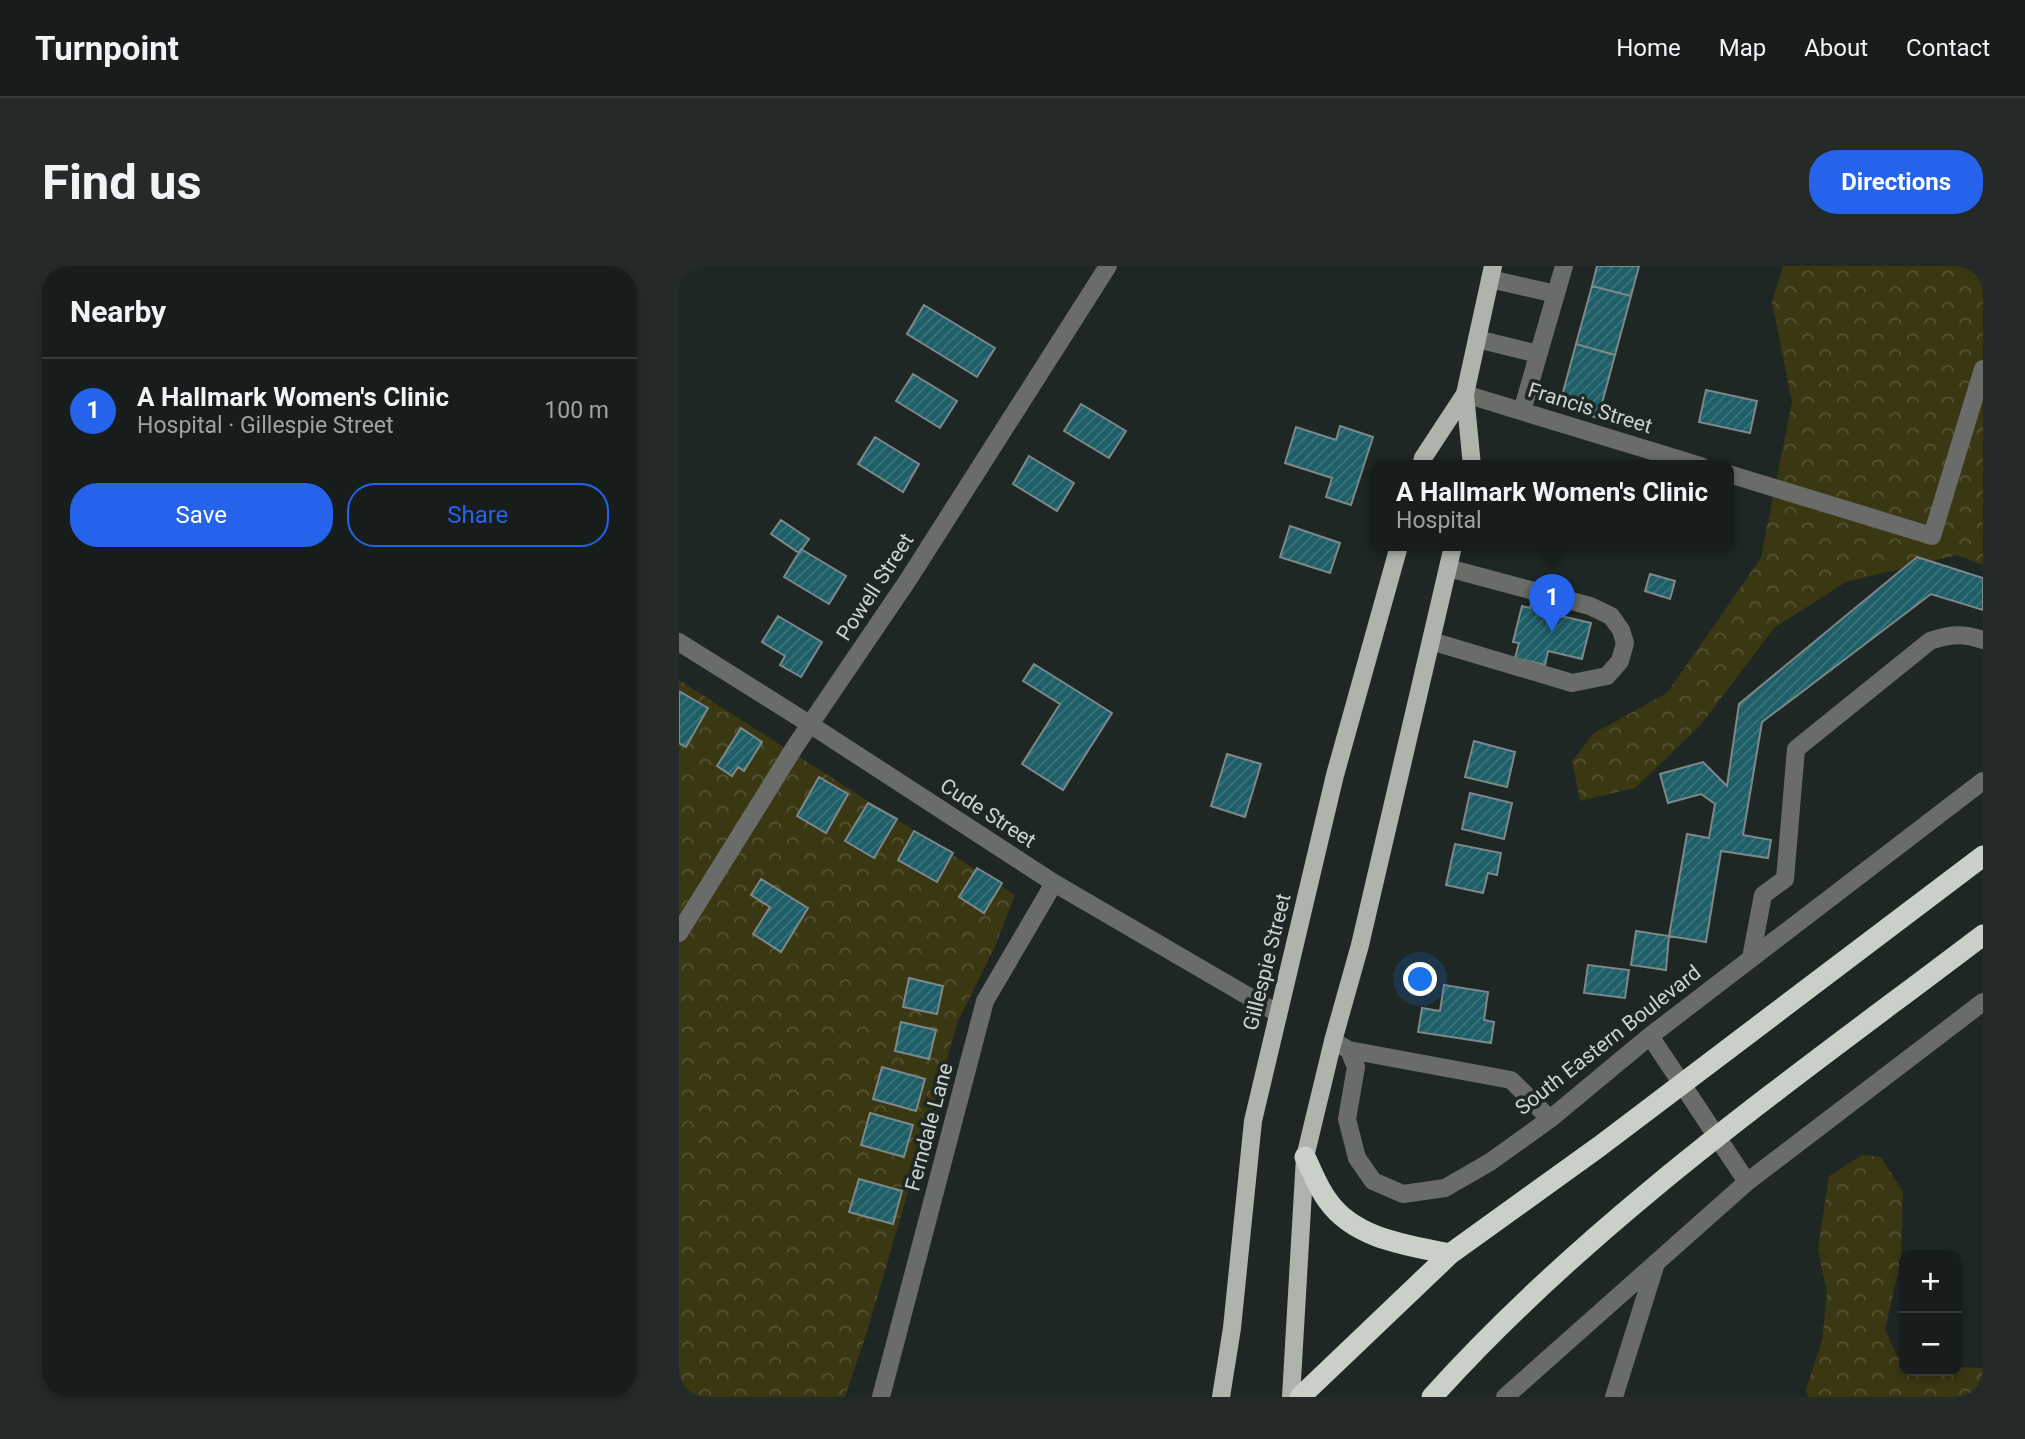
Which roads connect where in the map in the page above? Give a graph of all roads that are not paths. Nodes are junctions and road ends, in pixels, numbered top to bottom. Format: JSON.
{"nodes":[{"id":1,"x":1108,"y":266,"type":"edge"},
{"id":2,"x":1564,"y":266,"type":"edge"},
{"id":3,"x":1492,"y":273,"type":"edge"},
{"id":4,"x":1556,"y":295,"type":"junction"},
{"id":5,"x":1477,"y":339,"type":"junction"},
{"id":6,"x":1538,"y":354,"type":"junction"},
{"id":7,"x":1983,"y":369,"type":"edge"},
{"id":8,"x":1465,"y":394,"type":"junction"},
{"id":9,"x":1522,"y":411,"type":"junction"},
{"id":10,"x":1422,"y":460,"type":"edge"},
{"id":11,"x":1471,"y":460,"type":"edge"},
{"id":12,"x":1681,"y":460,"type":"edge"},
{"id":13,"x":1734,"y":476,"type":"edge"},
{"id":14,"x":1398,"y":551,"type":"edge"},
{"id":15,"x":1452,"y":551,"type":"edge"},
{"id":16,"x":1448,"y":568,"type":"junction"},
{"id":17,"x":1983,"y":640,"type":"edge"},
{"id":18,"x":1431,"y":641,"type":"junction"},
{"id":19,"x":679,"y":642,"type":"edge"},
{"id":20,"x":811,"y":725,"type":"junction"},
{"id":21,"x":1983,"y":781,"type":"edge"},
{"id":22,"x":1983,"y":856,"type":"edge"},
{"id":23,"x":1054,"y":883,"type":"junction"},
{"id":24,"x":679,"y":933,"type":"edge"},
{"id":25,"x":1983,"y":935,"type":"edge"},
{"id":26,"x":1751,"y":958,"type":"junction"},
{"id":27,"x":1980,"y":1009,"type":"edge"},
{"id":28,"x":1277,"y":1013,"type":"junction"},
{"id":29,"x":1650,"y":1036,"type":"junction"},
{"id":30,"x":1333,"y":1041,"type":"junction"},
{"id":31,"x":1349,"y":1050,"type":"junction"},
{"id":32,"x":1681,"y":1085,"type":"junction"},
{"id":33,"x":1550,"y":1119,"type":"junction"},
{"id":34,"x":1717,"y":1136,"type":"junction"},
{"id":35,"x":1305,"y":1157,"type":"junction"},
{"id":36,"x":1747,"y":1182,"type":"junction"},
{"id":37,"x":1450,"y":1254,"type":"junction"},
{"id":38,"x":1656,"y":1262,"type":"junction"},
{"id":39,"x":881,"y":1397,"type":"edge"},
{"id":40,"x":1221,"y":1397,"type":"edge"},
{"id":41,"x":1291,"y":1397,"type":"edge"},
{"id":42,"x":1300,"y":1397,"type":"edge"},
{"id":43,"x":1432,"y":1397,"type":"edge"},
{"id":44,"x":1505,"y":1397,"type":"edge"},
{"id":45,"x":1614,"y":1397,"type":"edge"}],
"edges":[{"from":1,"to":20,"type":"street","name":"Powell Street"},
{"from":2,"to":4,"type":"street"},
{"from":3,"to":4,"type":"street"},
{"from":3,"to":5,"type":"main road"},
{"from":4,"to":6,"type":"street"},
{"from":5,"to":6,"type":"street"},
{"from":5,"to":8,"type":"main road"},
{"from":6,"to":9,"type":"street"},
{"from":7,"to":13,"type":"street"},
{"from":8,"to":9,"type":"street","name":"Francis Street"},
{"from":8,"to":10,"type":"main road"},
{"from":8,"to":11,"type":"main road"},
{"from":9,"to":12,"type":"street","name":"Francis Street"},
{"from":14,"to":28,"type":"main road","name":"Gillespie Street"},
{"from":15,"to":16,"type":"main road"},
{"from":16,"to":18,"type":"main road"},
{"from":16,"to":18,"type":"street"},
{"from":17,"to":26,"type":"street"},
{"from":18,"to":30,"type":"main road"},
{"from":19,"to":20,"type":"street","name":"Cude Street"},
{"from":20,"to":23,"type":"street","name":"Cude Street"},
{"from":20,"to":24,"type":"street","name":"Powell Street"},
{"from":21,"to":26,"type":"street","name":"South Eastern Boulevard"},
{"from":22,"to":32,"type":"highway"},
{"from":23,"to":28,"type":"street","name":"Cude Street"},
{"from":23,"to":39,"type":"street","name":"Ferndale Lane"},
{"from":25,"to":34,"type":"highway"},
{"from":26,"to":29,"type":"street","name":"South Eastern Boulevard"},
{"from":27,"to":36,"type":"street"},
{"from":28,"to":40,"type":"main road","name":"Gillespie Street"},
{"from":29,"to":32,"type":"street"},
{"from":29,"to":33,"type":"street","name":"South Eastern Boulevard"},
{"from":30,"to":31,"type":"street"},
{"from":30,"to":35,"type":"main road"},
{"from":31,"to":33,"type":"street"},
{"from":31,"to":33,"type":"street","name":"South Eastern Boulevard"},
{"from":32,"to":34,"type":"street"},
{"from":32,"to":37,"type":"highway"},
{"from":34,"to":36,"type":"street"},
{"from":34,"to":43,"type":"highway"},
{"from":35,"to":37,"type":"highway"},
{"from":35,"to":41,"type":"main road"},
{"from":36,"to":38,"type":"street"},
{"from":37,"to":42,"type":"highway"},
{"from":38,"to":44,"type":"street"},
{"from":38,"to":45,"type":"street"}]}
